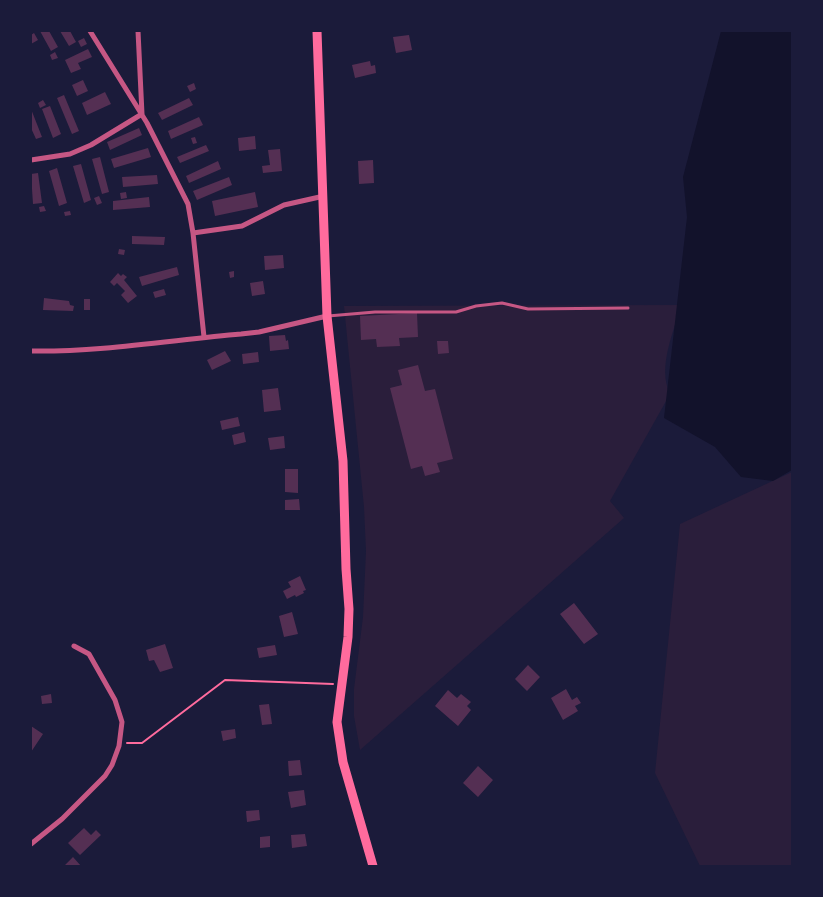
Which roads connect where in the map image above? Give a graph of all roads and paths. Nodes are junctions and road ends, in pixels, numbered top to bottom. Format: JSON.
{"nodes":[{"id":1,"x":90,"y":31,"type":"edge"},
{"id":2,"x":138,"y":31,"type":"edge"},
{"id":3,"x":318,"y":31,"type":"edge"},
{"id":4,"x":142,"y":114,"type":"junction"},
{"id":5,"x":31,"y":160,"type":"edge"},
{"id":6,"x":324,"y":196,"type":"junction"},
{"id":7,"x":193,"y":233,"type":"junction"},
{"id":8,"x":628,"y":308,"type":"dead end"},
{"id":9,"x":327,"y":316,"type":"junction"},
{"id":10,"x":204,"y":337,"type":"junction"},
{"id":11,"x":31,"y":351,"type":"edge"},
{"id":12,"x":74,"y":646,"type":"dead end"},
{"id":13,"x":340,"y":684,"type":"junction"},
{"id":14,"x":119,"y":742,"type":"junction"},
{"id":15,"x":31,"y":844,"type":"edge"},
{"id":16,"x":373,"y":866,"type":"edge"}],
"edges":[{"from":1,"to":4,"type":"street"},
{"from":2,"to":4,"type":"street"},
{"from":3,"to":6,"type":"main road"},
{"from":4,"to":5,"type":"street"},
{"from":4,"to":7,"type":"street"},
{"from":6,"to":7,"type":"street"},
{"from":6,"to":9,"type":"main road"},
{"from":7,"to":10,"type":"street"},
{"from":8,"to":9,"type":"lane"},
{"from":9,"to":10,"type":"street"},
{"from":9,"to":13,"type":"main road"},
{"from":10,"to":11,"type":"street"},
{"from":12,"to":14,"type":"street"},
{"from":13,"to":14,"type":"path"},
{"from":13,"to":16,"type":"main road"},
{"from":14,"to":15,"type":"street"}]}
